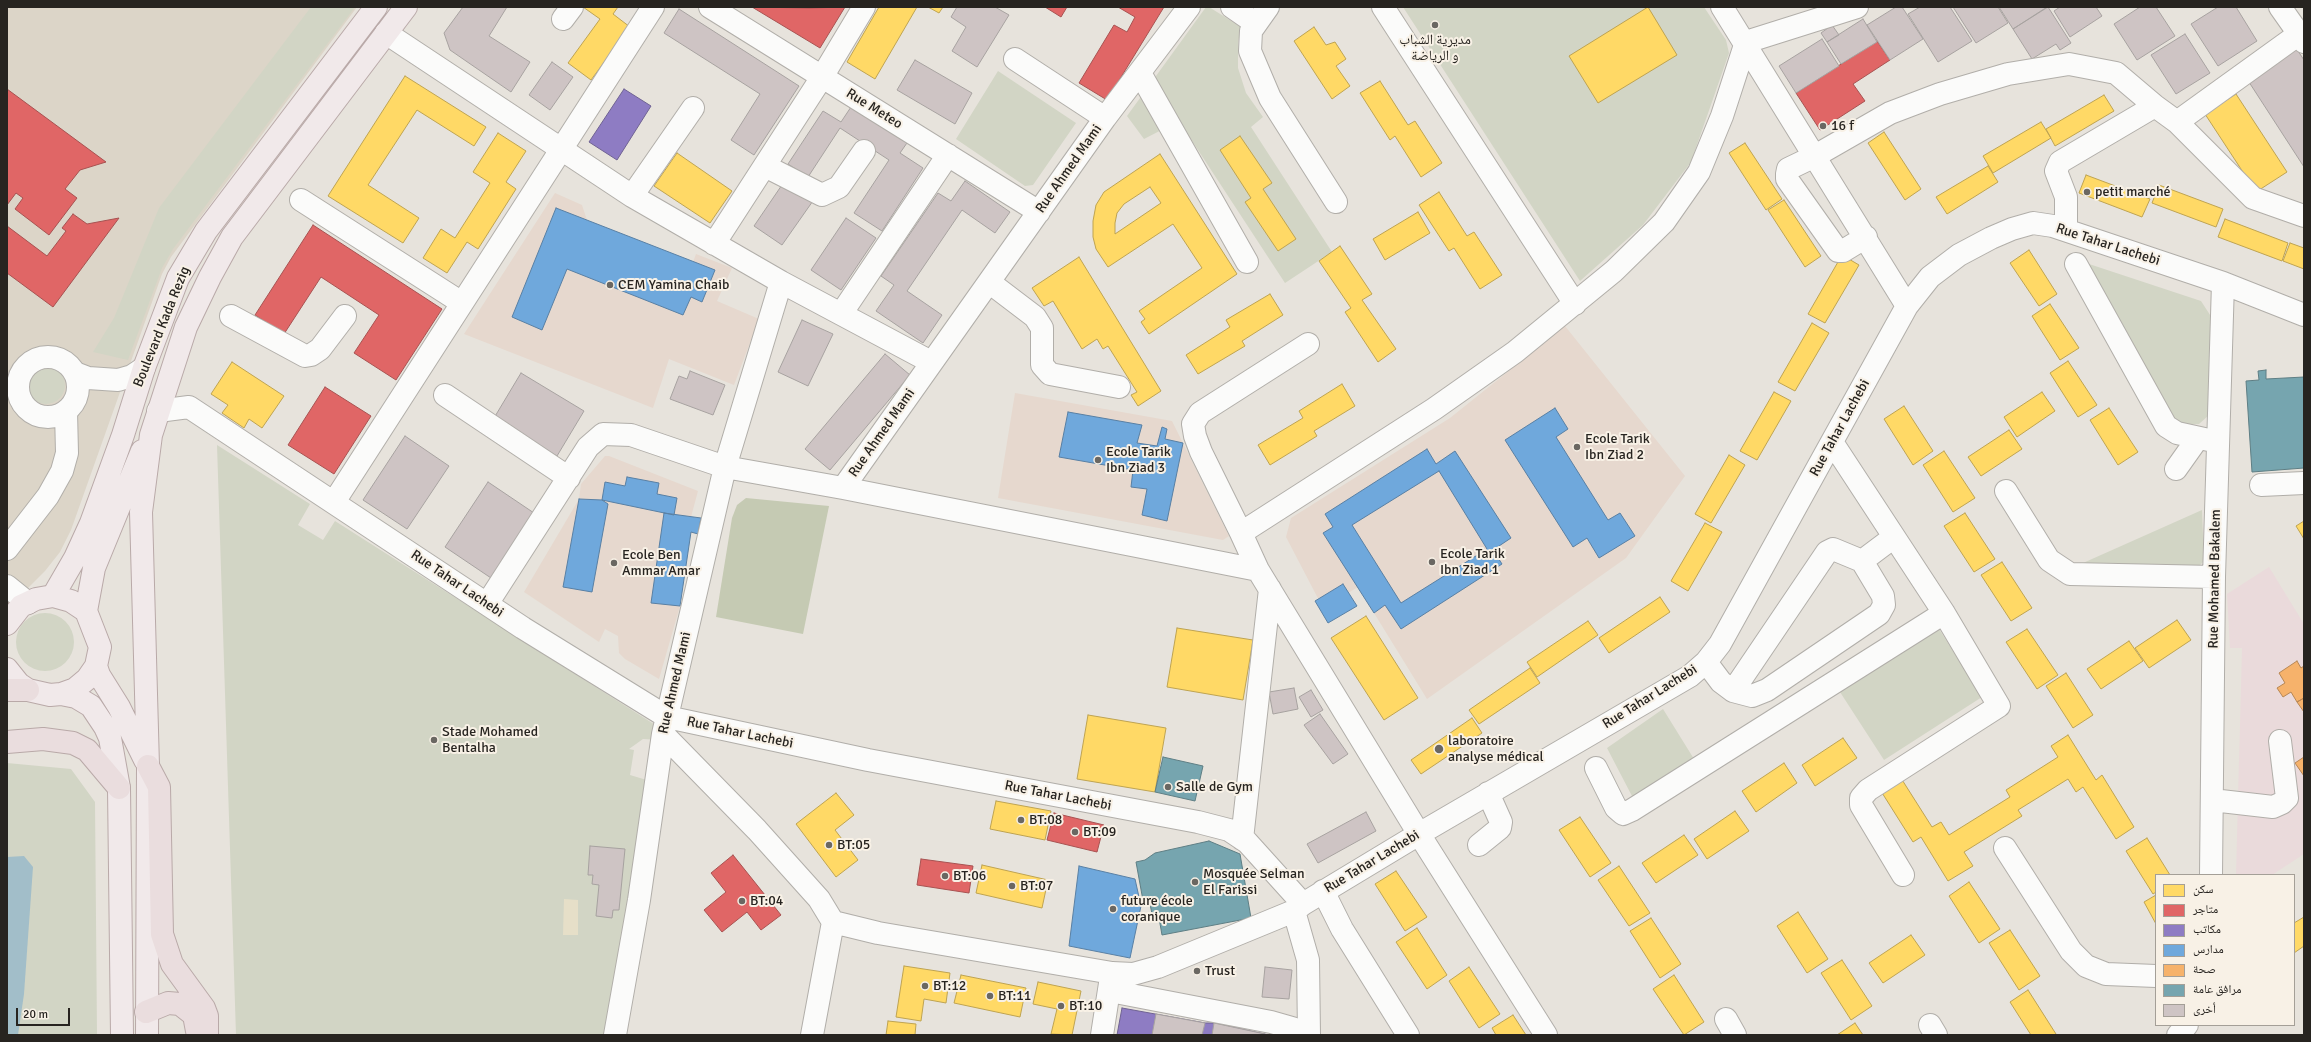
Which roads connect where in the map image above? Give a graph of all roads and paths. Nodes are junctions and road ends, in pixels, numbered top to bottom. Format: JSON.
{"nodes":[{"id":1,"x":376,"y":7,"type":"edge"},
{"id":2,"x":406,"y":7,"type":"edge"},
{"id":3,"x":654,"y":7,"type":"edge"},
{"id":4,"x":710,"y":7,"type":"edge"},
{"id":5,"x":864,"y":7,"type":"edge"},
{"id":6,"x":1189,"y":7,"type":"edge"},
{"id":7,"x":1232,"y":7,"type":"edge"},
{"id":8,"x":1383,"y":7,"type":"edge"},
{"id":9,"x":1722,"y":7,"type":"edge"},
{"id":10,"x":1857,"y":7,"type":"edge"},
{"id":11,"x":2280,"y":7,"type":"edge"},
{"id":12,"x":1261,"y":15,"type":"edge"},
{"id":13,"x":386,"y":33,"type":"junction"},
{"id":14,"x":2302,"y":38,"type":"edge"},
{"id":15,"x":1746,"y":42,"type":"junction"},
{"id":16,"x":1015,"y":59,"type":"dead end"},
{"id":17,"x":1140,"y":73,"type":"junction"},
{"id":18,"x":822,"y":77,"type":"junction"},
{"id":19,"x":2155,"y":106,"type":"junction"},
{"id":20,"x":692,"y":108,"type":"dead end"},
{"id":21,"x":1105,"y":118,"type":"junction"},
{"id":22,"x":2177,"y":122,"type":"junction"},
{"id":23,"x":561,"y":150,"type":"junction"},
{"id":24,"x":864,"y":151,"type":"dead end"},
{"id":25,"x":948,"y":155,"type":"junction"},
{"id":26,"x":1816,"y":156,"type":"junction"},
{"id":27,"x":765,"y":166,"type":"junction"},
{"id":28,"x":632,"y":196,"type":"junction"},
{"id":29,"x":301,"y":200,"type":"dead end"},
{"id":30,"x":1336,"y":202,"type":"dead end"},
{"id":31,"x":1039,"y":212,"type":"junction"},
{"id":32,"x":2304,"y":216,"type":"edge"},
{"id":33,"x":2066,"y":229,"type":"junction"},
{"id":34,"x":1866,"y":237,"type":"junction"},
{"id":35,"x":714,"y":244,"type":"junction"},
{"id":36,"x":1248,"y":262,"type":"dead end"},
{"id":37,"x":2076,"y":264,"type":"dead end"},
{"id":38,"x":781,"y":282,"type":"junction"},
{"id":39,"x":989,"y":282,"type":"junction"},
{"id":40,"x":1924,"y":283,"type":"junction"},
{"id":41,"x":2223,"y":283,"type":"junction"},
{"id":42,"x":1895,"y":285,"type":"junction"},
{"id":43,"x":462,"y":303,"type":"junction"},
{"id":44,"x":1575,"y":304,"type":"junction"},
{"id":45,"x":1907,"y":306,"type":"junction"},
{"id":46,"x":841,"y":314,"type":"junction"},
{"id":47,"x":2304,"y":315,"type":"edge"},
{"id":48,"x":231,"y":316,"type":"dead end"},
{"id":49,"x":345,"y":316,"type":"dead end"},
{"id":50,"x":1308,"y":344,"type":"dead end"},
{"id":51,"x":931,"y":362,"type":"junction"},
{"id":52,"x":144,"y":368,"type":"junction"},
{"id":53,"x":75,"y":373,"type":"junction"},
{"id":54,"x":1119,"y":387,"type":"dead end"},
{"id":55,"x":445,"y":395,"type":"dead end"},
{"id":56,"x":158,"y":411,"type":"junction"},
{"id":57,"x":66,"y":412,"type":"junction"},
{"id":58,"x":151,"y":435,"type":"junction"},
{"id":59,"x":2208,"y":440,"type":"junction"},
{"id":60,"x":1832,"y":442,"type":"junction"},
{"id":61,"x":725,"y":467,"type":"junction"},
{"id":62,"x":2176,"y":469,"type":"dead end"},
{"id":63,"x":569,"y":478,"type":"junction"},
{"id":64,"x":2304,"y":483,"type":"edge"},
{"id":65,"x":2261,"y":485,"type":"dead end"},
{"id":66,"x":843,"y":488,"type":"junction"},
{"id":67,"x":2006,"y":491,"type":"dead end"},
{"id":68,"x":334,"y":502,"type":"junction"},
{"id":69,"x":1242,"y":533,"type":"junction"},
{"id":70,"x":1894,"y":537,"type":"junction"},
{"id":71,"x":7,"y":549,"type":"edge"},
{"id":72,"x":1862,"y":561,"type":"junction"},
{"id":73,"x":1258,"y":570,"type":"junction"},
{"id":74,"x":2214,"y":577,"type":"junction"},
{"id":75,"x":7,"y":586,"type":"edge"},
{"id":76,"x":1270,"y":589,"type":"junction"},
{"id":77,"x":53,"y":596,"type":"junction"},
{"id":78,"x":28,"y":603,"type":"junction"},
{"id":79,"x":487,"y":604,"type":"junction"},
{"id":80,"x":86,"y":611,"type":"junction"},
{"id":81,"x":1944,"y":613,"type":"junction"},
{"id":82,"x":7,"y":624,"type":"edge"},
{"id":83,"x":1706,"y":662,"type":"junction"},
{"id":84,"x":96,"y":666,"type":"junction"},
{"id":85,"x":7,"y":669,"type":"edge"},
{"id":86,"x":7,"y":690,"type":"edge"},
{"id":87,"x":28,"y":690,"type":"junction"},
{"id":88,"x":1733,"y":691,"type":"junction"},
{"id":89,"x":61,"y":694,"type":"junction"},
{"id":90,"x":665,"y":725,"type":"junction"},
{"id":91,"x":2280,"y":741,"type":"dead end"},
{"id":92,"x":7,"y":742,"type":"edge"},
{"id":93,"x":148,"y":766,"type":"junction"},
{"id":94,"x":1596,"y":768,"type":"dead end"},
{"id":95,"x":119,"y":788,"type":"junction"},
{"id":96,"x":1488,"y":794,"type":"junction"},
{"id":97,"x":2212,"y":800,"type":"junction"},
{"id":98,"x":1419,"y":834,"type":"junction"},
{"id":99,"x":1242,"y":839,"type":"junction"},
{"id":100,"x":1479,"y":845,"type":"dead end"},
{"id":101,"x":2005,"y":848,"type":"dead end"},
{"id":102,"x":1903,"y":874,"type":"dead end"},
{"id":103,"x":2211,"y":874,"type":"edge"},
{"id":104,"x":1323,"y":892,"type":"junction"},
{"id":105,"x":1299,"y":908,"type":"junction"},
{"id":106,"x":833,"y":922,"type":"junction"},
{"id":107,"x":2155,"y":976,"type":"edge"},
{"id":108,"x":1111,"y":982,"type":"junction"},
{"id":109,"x":146,"y":1012,"type":"junction"},
{"id":110,"x":2186,"y":1026,"type":"edge"},
{"id":111,"x":122,"y":1035,"type":"edge"},
{"id":112,"x":147,"y":1035,"type":"edge"},
{"id":113,"x":196,"y":1035,"type":"edge"},
{"id":114,"x":207,"y":1035,"type":"edge"},
{"id":115,"x":615,"y":1035,"type":"edge"},
{"id":116,"x":812,"y":1035,"type":"edge"},
{"id":117,"x":1102,"y":1035,"type":"edge"},
{"id":118,"x":1308,"y":1035,"type":"edge"},
{"id":119,"x":1408,"y":1035,"type":"edge"},
{"id":120,"x":1546,"y":1035,"type":"edge"},
{"id":121,"x":2178,"y":1035,"type":"edge"}],
"edges":[{"from":1,"to":52,"type":"main road","name":"Boulevard Kada Rezig"},
{"from":2,"to":13,"type":"main road","name":"Boulevard Kada Rezig"},
{"from":3,"to":23,"type":"street"},
{"from":4,"to":18,"type":"street","name":"Rue Meteo"},
{"from":5,"to":18,"type":"street"},
{"from":6,"to":17,"type":"street","name":"Rue Ahmed Mami"},
{"from":7,"to":12,"type":"street"},
{"from":8,"to":44,"type":"street"},
{"from":9,"to":15,"type":"street"},
{"from":10,"to":15,"type":"street"},
{"from":11,"to":14,"type":"street"},
{"from":12,"to":30,"type":"street"},
{"from":13,"to":23,"type":"street"},
{"from":13,"to":56,"type":"main road","name":"Boulevard Kada Rezig"},
{"from":14,"to":22,"type":"street"},
{"from":15,"to":26,"type":"street"},
{"from":15,"to":44,"type":"street"},
{"from":16,"to":21,"type":"street"},
{"from":17,"to":21,"type":"street","name":"Rue Ahmed Mami"},
{"from":17,"to":36,"type":"street"},
{"from":18,"to":25,"type":"street","name":"Rue Meteo"},
{"from":18,"to":27,"type":"street"},
{"from":19,"to":22,"type":"street"},
{"from":19,"to":26,"type":"street"},
{"from":19,"to":33,"type":"street"},
{"from":20,"to":28,"type":"street"},
{"from":21,"to":31,"type":"street","name":"Rue Ahmed Mami"},
{"from":22,"to":32,"type":"street"},
{"from":23,"to":28,"type":"street"},
{"from":23,"to":43,"type":"street"},
{"from":24,"to":27,"type":"street"},
{"from":25,"to":31,"type":"street","name":"Rue Meteo"},
{"from":25,"to":46,"type":"street"},
{"from":26,"to":34,"type":"street"},
{"from":26,"to":34,"type":"street"},
{"from":27,"to":35,"type":"street"},
{"from":28,"to":35,"type":"street"},
{"from":29,"to":43,"type":"street"},
{"from":31,"to":39,"type":"street","name":"Rue Ahmed Mami"},
{"from":33,"to":40,"type":"street","name":"Rue Tahar Lachebi"},
{"from":33,"to":41,"type":"street","name":"Rue Tahar Lachebi"},
{"from":34,"to":42,"type":"street"},
{"from":35,"to":38,"type":"street"},
{"from":37,"to":59,"type":"street"},
{"from":38,"to":46,"type":"street"},
{"from":38,"to":61,"type":"street"},
{"from":39,"to":51,"type":"street","name":"Rue Ahmed Mami"},
{"from":39,"to":54,"type":"street"},
{"from":40,"to":42,"type":"street"},
{"from":40,"to":45,"type":"street","name":"Rue Tahar Lachebi"},
{"from":41,"to":47,"type":"street","name":"Rue Tahar Lachebi"},
{"from":41,"to":59,"type":"street","name":"Rue Mohamed Bakalem"},
{"from":42,"to":45,"type":"street"},
{"from":43,"to":68,"type":"street"},
{"from":44,"to":69,"type":"street"},
{"from":45,"to":60,"type":"street","name":"Rue Tahar Lachebi"},
{"from":46,"to":51,"type":"street"},
{"from":48,"to":49,"type":"street"},
{"from":50,"to":69,"type":"street"},
{"from":51,"to":66,"type":"street","name":"Rue Ahmed Mami"},
{"from":52,"to":53,"type":"street"},
{"from":52,"to":77,"type":"main road","name":"Boulevard Kada Rezig"},
{"from":53,"to":57,"type":"street"},
{"from":53,"to":57,"type":"street"},
{"from":55,"to":63,"type":"street"},
{"from":56,"to":58,"type":"main road","name":"Boulevard Kada Rezig"},
{"from":56,"to":68,"type":"street","name":"Rue Tahar Lachebi"},
{"from":57,"to":71,"type":"street"},
{"from":58,"to":80,"type":"main road"},
{"from":58,"to":93,"type":"main road"},
{"from":59,"to":62,"type":"street"},
{"from":59,"to":74,"type":"street","name":"Rue Mohamed Bakalem"},
{"from":60,"to":70,"type":"street"},
{"from":60,"to":83,"type":"street","name":"Rue Tahar Lachebi"},
{"from":61,"to":63,"type":"street"},
{"from":61,"to":66,"type":"street","name":"Rue Ahmed Mami"},
{"from":61,"to":90,"type":"street","name":"Rue Ahmed Mami"},
{"from":63,"to":79,"type":"street"},
{"from":64,"to":65,"type":"street"},
{"from":66,"to":73,"type":"street"},
{"from":67,"to":74,"type":"street"},
{"from":68,"to":79,"type":"street","name":"Rue Tahar Lachebi"},
{"from":69,"to":73,"type":"street"},
{"from":70,"to":72,"type":"street"},
{"from":70,"to":81,"type":"street"},
{"from":72,"to":88,"type":"street"},
{"from":72,"to":88,"type":"street"},
{"from":73,"to":76,"type":"street"},
{"from":74,"to":97,"type":"street","name":"Rue Mohamed Bakalem"},
{"from":75,"to":78,"type":"street"},
{"from":76,"to":98,"type":"street"},
{"from":76,"to":99,"type":"street"},
{"from":77,"to":78,"type":"main road"},
{"from":77,"to":80,"type":"main road"},
{"from":78,"to":82,"type":"main road"},
{"from":79,"to":90,"type":"street","name":"Rue Tahar Lachebi"},
{"from":80,"to":84,"type":"main road"},
{"from":81,"to":94,"type":"street"},
{"from":81,"to":102,"type":"street"},
{"from":83,"to":88,"type":"street"},
{"from":83,"to":96,"type":"street","name":"Rue Tahar Lachebi"},
{"from":84,"to":89,"type":"main road"},
{"from":84,"to":93,"type":"main road"},
{"from":85,"to":87,"type":"main road"},
{"from":86,"to":87,"type":"highway"},
{"from":87,"to":89,"type":"main road"},
{"from":89,"to":95,"type":"main road"},
{"from":90,"to":99,"type":"street","name":"Rue Tahar Lachebi"},
{"from":90,"to":106,"type":"street"},
{"from":90,"to":115,"type":"street","name":"Rue Ahmed Mami"},
{"from":91,"to":97,"type":"street"},
{"from":92,"to":95,"type":"highway"},
{"from":93,"to":109,"type":"main road"},
{"from":93,"to":114,"type":"highway"},
{"from":95,"to":111,"type":"main road"},
{"from":96,"to":98,"type":"street","name":"Rue Tahar Lachebi"},
{"from":96,"to":100,"type":"street"},
{"from":97,"to":103,"type":"street","name":"Rue Mohamed Bakalem"},
{"from":98,"to":104,"type":"street","name":"Rue Tahar Lachebi"},
{"from":98,"to":120,"type":"street"},
{"from":99,"to":105,"type":"street","name":"Rue Tahar Lachebi"},
{"from":101,"to":107,"type":"street"},
{"from":104,"to":105,"type":"street","name":"Rue Tahar Lachebi"},
{"from":104,"to":119,"type":"street"},
{"from":105,"to":108,"type":"street"},
{"from":105,"to":118,"type":"street"},
{"from":106,"to":108,"type":"street"},
{"from":106,"to":116,"type":"street"},
{"from":108,"to":117,"type":"street"},
{"from":108,"to":118,"type":"street"},
{"from":109,"to":112,"type":"main road"},
{"from":109,"to":113,"type":"highway"},
{"from":110,"to":121,"type":"street"}]}
